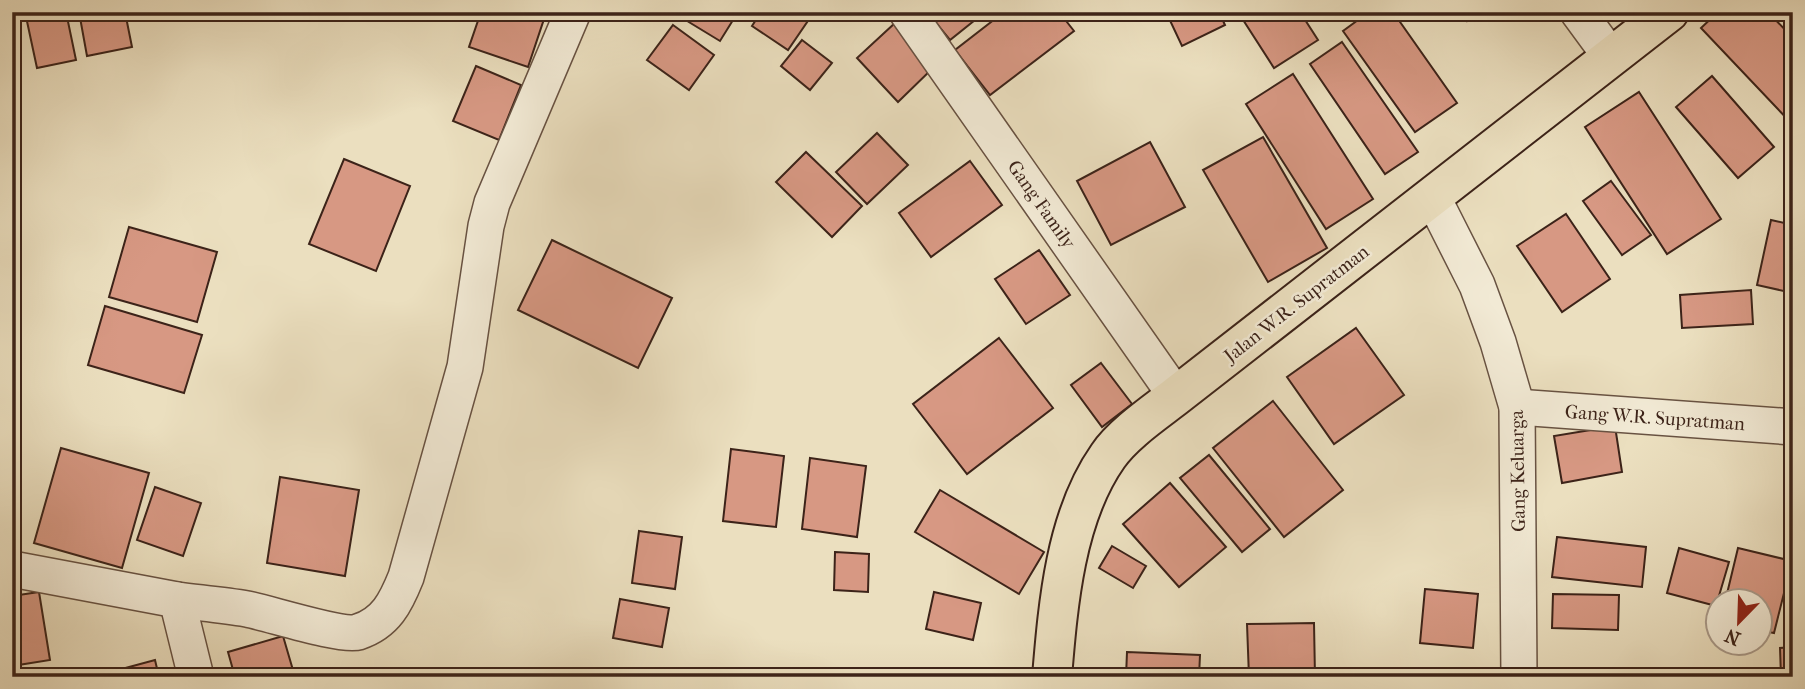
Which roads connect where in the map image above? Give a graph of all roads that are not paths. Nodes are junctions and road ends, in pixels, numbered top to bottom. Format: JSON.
{"nodes":[{"id":1,"x":573,"y":12,"type":"edge"},
{"id":2,"x":907,"y":12,"type":"edge"},
{"id":3,"x":1578,"y":12,"type":"edge"},
{"id":4,"x":1669,"y":12,"type":"edge"},
{"id":5,"x":1611,"y":57,"type":"junction"},
{"id":6,"x":1433,"y":198,"type":"junction"},
{"id":7,"x":1176,"y":396,"type":"junction"},
{"id":8,"x":1517,"y":407,"type":"junction"},
{"id":9,"x":1793,"y":427,"type":"edge"},
{"id":10,"x":12,"y":569,"type":"edge"},
{"id":11,"x":177,"y":600,"type":"junction"},
{"id":12,"x":196,"y":677,"type":"edge"},
{"id":13,"x":1052,"y":677,"type":"edge"},
{"id":14,"x":1519,"y":677,"type":"edge"}],
"edges":[{"from":1,"to":11,"type":"street"},
{"from":2,"to":7,"type":"street","name":"Gang Family"},
{"from":3,"to":5,"type":"street"},
{"from":4,"to":5,"type":"highway","name":"Jalan W.R. Supratman"},
{"from":5,"to":6,"type":"highway","name":"Jalan W.R. Supratman"},
{"from":6,"to":7,"type":"highway","name":"Jalan W.R. Supratman"},
{"from":6,"to":8,"type":"street","name":"Gang Keluarga"},
{"from":7,"to":13,"type":"highway","name":"Jalan W.R. Supratman"},
{"from":8,"to":9,"type":"street","name":"Gang W.R. Supratman"},
{"from":8,"to":14,"type":"street","name":"Gang Keluarga"},
{"from":10,"to":11,"type":"street"},
{"from":11,"to":12,"type":"street"}]}
